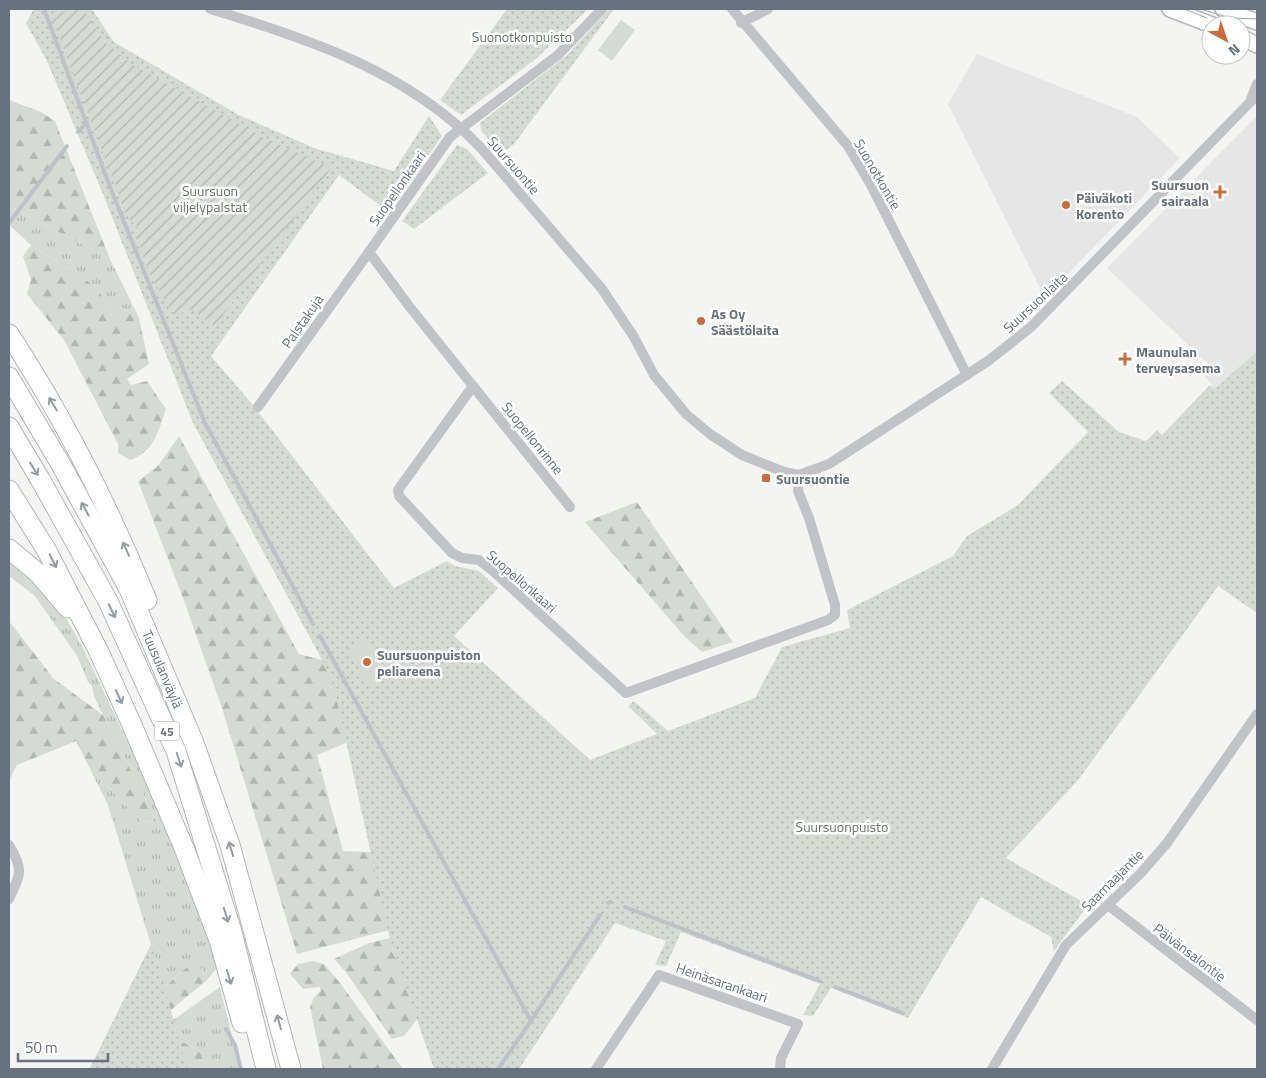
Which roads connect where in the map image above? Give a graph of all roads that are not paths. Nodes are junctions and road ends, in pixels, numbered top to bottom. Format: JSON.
{"nodes":[{"id":1,"x":210,"y":9,"type":"edge"},
{"id":2,"x":602,"y":9,"type":"edge"},
{"id":3,"x":732,"y":9,"type":"edge"},
{"id":4,"x":768,"y":9,"type":"edge"},
{"id":5,"x":1170,"y":9,"type":"edge"},
{"id":6,"x":1223,"y":9,"type":"edge"},
{"id":7,"x":1201,"y":21,"type":"edge"},
{"id":8,"x":1257,"y":22,"type":"edge"},
{"id":9,"x":742,"y":23,"type":"junction"},
{"id":10,"x":1257,"y":84,"type":"edge"},
{"id":11,"x":1254,"y":97,"type":"edge"},
{"id":12,"x":461,"y":128,"type":"junction"},
{"id":13,"x":369,"y":252,"type":"junction"},
{"id":14,"x":9,"y":334,"type":"edge"},
{"id":15,"x":967,"y":375,"type":"junction"},
{"id":16,"x":9,"y":376,"type":"edge"},
{"id":17,"x":473,"y":386,"type":"junction"},
{"id":18,"x":258,"y":407,"type":"dead end"},
{"id":19,"x":9,"y":428,"type":"edge"},
{"id":20,"x":799,"y":475,"type":"junction"},
{"id":21,"x":9,"y":490,"type":"edge"},
{"id":22,"x":570,"y":507,"type":"dead end"},
{"id":23,"x":9,"y":549,"type":"edge"},
{"id":24,"x":99,"y":652,"type":"junction"},
{"id":25,"x":1257,"y":714,"type":"edge"},
{"id":26,"x":194,"y":743,"type":"junction"},
{"id":27,"x":9,"y":845,"type":"edge"},
{"id":28,"x":9,"y":899,"type":"edge"},
{"id":29,"x":1108,"y":905,"type":"junction"},
{"id":30,"x":1257,"y":1020,"type":"edge"},
{"id":31,"x":256,"y":1069,"type":"edge"},
{"id":32,"x":266,"y":1069,"type":"edge"},
{"id":33,"x":291,"y":1069,"type":"edge"},
{"id":34,"x":596,"y":1069,"type":"edge"},
{"id":35,"x":780,"y":1069,"type":"edge"},
{"id":36,"x":992,"y":1069,"type":"edge"}],
"edges":[{"from":1,"to":12,"type":"street","name":"Suursuontie"},
{"from":2,"to":12,"type":"street","name":"Suopellonkaari"},
{"from":3,"to":9,"type":"street","name":"Suonotkontie"},
{"from":4,"to":9,"type":"street"},
{"from":5,"to":7,"type":"main road"},
{"from":6,"to":8,"type":"main road"},
{"from":9,"to":15,"type":"street","name":"Suonotkontie"},
{"from":10,"to":11,"type":"street","name":"Suursuonlaita"},
{"from":11,"to":15,"type":"street","name":"Suursuonlaita"},
{"from":12,"to":13,"type":"street","name":"Suopellonkaari"},
{"from":12,"to":20,"type":"street","name":"Suursuontie"},
{"from":13,"to":17,"type":"street"},
{"from":13,"to":18,"type":"street","name":"Palstakuja"},
{"from":26,"to":14,"type":"highway","one_way":true},
{"from":15,"to":20,"type":"street","name":"Suursuonlaita"},
{"from":26,"to":16,"type":"highway","name":"Tuusulanväylä","number":"45","one_way":true},
{"from":17,"to":20,"type":"street","name":"Suopellonkaari"},
{"from":17,"to":22,"type":"street","name":"Suopellonrinne"},
{"from":19,"to":32,"type":"highway","name":"Tuusulanväylä","number":"45","one_way":true},
{"from":21,"to":24,"type":"highway","one_way":true},
{"from":23,"to":24,"type":"highway"},
{"from":24,"to":31,"type":"highway","one_way":true},
{"from":25,"to":29,"type":"street","name":"Saarnaajantie"},
{"from":33,"to":26,"type":"highway","name":"Tuusulanväylä","number":"45","one_way":true},
{"from":27,"to":28,"type":"street"},
{"from":29,"to":30,"type":"street","name":"Päivänsalontie"},
{"from":29,"to":36,"type":"street","name":"Saarnaajantie"},
{"from":34,"to":35,"type":"street","name":"Heinäsarankaari"}]}
